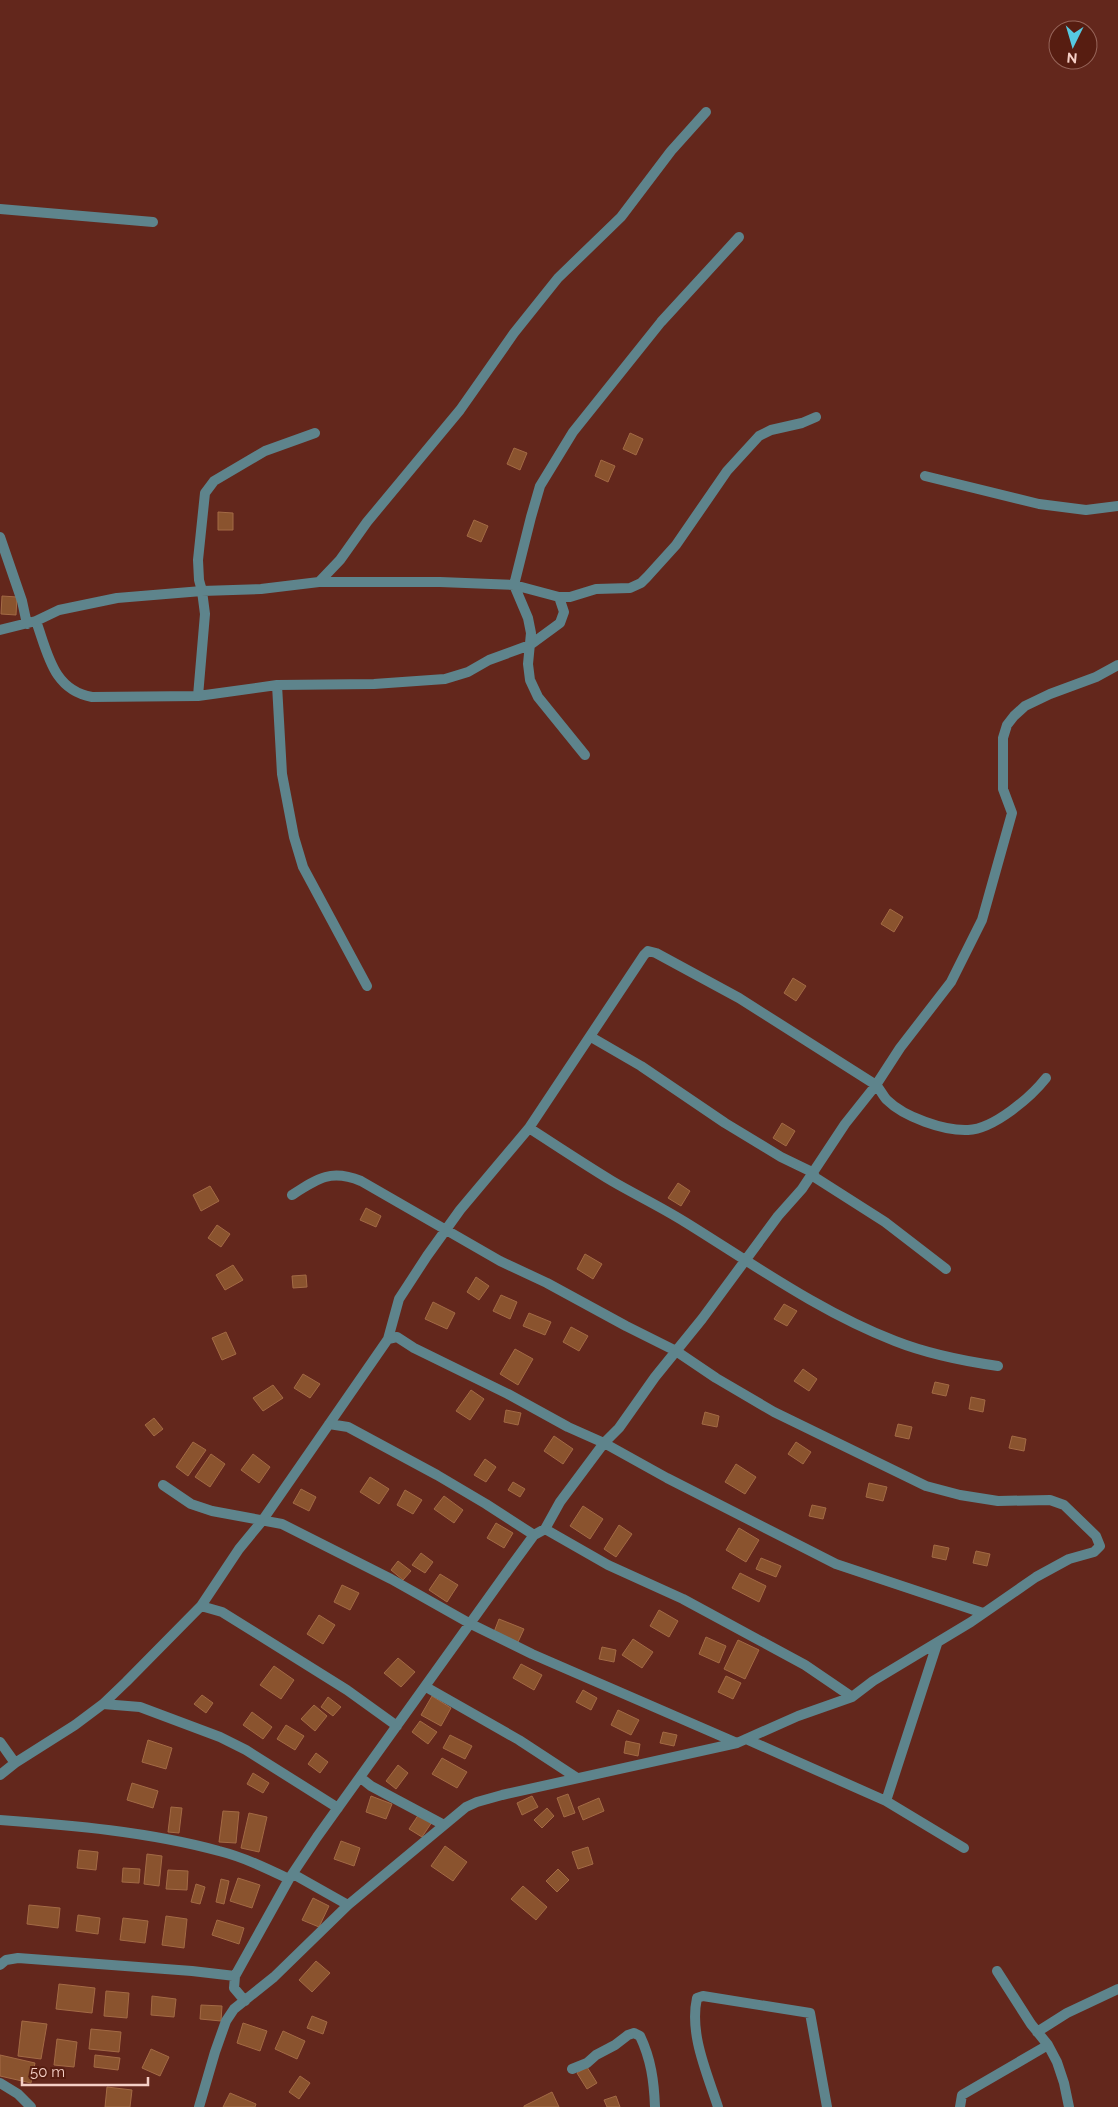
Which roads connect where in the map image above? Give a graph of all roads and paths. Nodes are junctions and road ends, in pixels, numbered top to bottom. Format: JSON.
{"nodes":[{"id":1,"x":706,"y":112,"type":"dead end"},
{"id":2,"x":0,"y":209,"type":"edge"},
{"id":3,"x":153,"y":222,"type":"dead end"},
{"id":4,"x":739,"y":237,"type":"dead end"},
{"id":5,"x":816,"y":418,"type":"dead end"},
{"id":6,"x":315,"y":433,"type":"dead end"},
{"id":7,"x":925,"y":476,"type":"dead end"},
{"id":8,"x":1118,"y":506,"type":"edge"},
{"id":9,"x":0,"y":537,"type":"edge"},
{"id":10,"x":319,"y":582,"type":"junction"},
{"id":11,"x":514,"y":586,"type":"junction"},
{"id":12,"x":202,"y":591,"type":"junction"},
{"id":13,"x":559,"y":597,"type":"junction"},
{"id":14,"x":32,"y":622,"type":"junction"},
{"id":15,"x":0,"y":630,"type":"edge"},
{"id":16,"x":530,"y":645,"type":"junction"},
{"id":17,"x":1118,"y":665,"type":"edge"},
{"id":18,"x":277,"y":685,"type":"junction"},
{"id":19,"x":198,"y":696,"type":"junction"},
{"id":20,"x":585,"y":755,"type":"dead end"},
{"id":21,"x":367,"y":986,"type":"dead end"},
{"id":22,"x":591,"y":1037,"type":"junction"},
{"id":23,"x":1046,"y":1078,"type":"dead end"},
{"id":24,"x":876,"y":1084,"type":"junction"},
{"id":25,"x":529,"y":1128,"type":"junction"},
{"id":26,"x":812,"y":1172,"type":"junction"},
{"id":27,"x":292,"y":1196,"type":"dead end"},
{"id":28,"x":446,"y":1229,"type":"junction"},
{"id":29,"x":747,"y":1260,"type":"junction"},
{"id":30,"x":946,"y":1269,"type":"dead end"},
{"id":31,"x":388,"y":1339,"type":"junction"},
{"id":32,"x":676,"y":1351,"type":"junction"},
{"id":33,"x":998,"y":1366,"type":"dead end"},
{"id":34,"x":329,"y":1424,"type":"junction"},
{"id":35,"x":604,"y":1443,"type":"junction"},
{"id":36,"x":163,"y":1485,"type":"dead end"},
{"id":37,"x":262,"y":1521,"type":"junction"},
{"id":38,"x":545,"y":1529,"type":"junction"},
{"id":39,"x":534,"y":1535,"type":"junction"},
{"id":40,"x":201,"y":1606,"type":"junction"},
{"id":41,"x":983,"y":1613,"type":"junction"},
{"id":42,"x":469,"y":1623,"type":"junction"},
{"id":43,"x":937,"y":1644,"type":"junction"},
{"id":44,"x":426,"y":1687,"type":"junction"},
{"id":45,"x":852,"y":1697,"type":"junction"},
{"id":46,"x":103,"y":1704,"type":"junction"},
{"id":47,"x":397,"y":1726,"type":"junction"},
{"id":48,"x":741,"y":1741,"type":"junction"},
{"id":49,"x":0,"y":1742,"type":"edge"},
{"id":50,"x":14,"y":1763,"type":"junction"},
{"id":51,"x":0,"y":1775,"type":"edge"},
{"id":52,"x":361,"y":1778,"type":"junction"},
{"id":53,"x":577,"y":1778,"type":"junction"},
{"id":54,"x":886,"y":1801,"type":"junction"},
{"id":55,"x":338,"y":1808,"type":"junction"},
{"id":56,"x":0,"y":1820,"type":"edge"},
{"id":57,"x":444,"y":1825,"type":"junction"},
{"id":58,"x":964,"y":1848,"type":"dead end"},
{"id":59,"x":291,"y":1876,"type":"junction"},
{"id":60,"x":348,"y":1905,"type":"junction"},
{"id":61,"x":0,"y":1965,"type":"edge"},
{"id":62,"x":997,"y":1971,"type":"dead end"},
{"id":63,"x":235,"y":1976,"type":"junction"},
{"id":64,"x":1118,"y":1989,"type":"edge"},
{"id":65,"x":245,"y":2001,"type":"junction"},
{"id":66,"x":1037,"y":2032,"type":"junction"},
{"id":67,"x":1048,"y":2045,"type":"junction"},
{"id":68,"x":572,"y":2069,"type":"dead end"},
{"id":69,"x":0,"y":2083,"type":"edge"},
{"id":70,"x":31,"y":2107,"type":"edge"},
{"id":71,"x":199,"y":2107,"type":"edge"},
{"id":72,"x":655,"y":2107,"type":"edge"},
{"id":73,"x":718,"y":2107,"type":"edge"},
{"id":74,"x":827,"y":2107,"type":"edge"},
{"id":75,"x":960,"y":2107,"type":"edge"},
{"id":76,"x":1069,"y":2107,"type":"edge"}],
"edges":[{"from":1,"to":10,"type":"street"},
{"from":2,"to":3,"type":"street"},
{"from":4,"to":11,"type":"street"},
{"from":5,"to":13,"type":"street"},
{"from":6,"to":12,"type":"street"},
{"from":7,"to":8,"type":"street"},
{"from":9,"to":14,"type":"street"},
{"from":10,"to":11,"type":"street"},
{"from":10,"to":12,"type":"street"},
{"from":11,"to":13,"type":"street"},
{"from":11,"to":16,"type":"street"},
{"from":12,"to":14,"type":"street"},
{"from":12,"to":19,"type":"street"},
{"from":13,"to":16,"type":"street"},
{"from":14,"to":15,"type":"street"},
{"from":14,"to":19,"type":"street"},
{"from":16,"to":18,"type":"street"},
{"from":16,"to":20,"type":"street"},
{"from":17,"to":24,"type":"street"},
{"from":18,"to":19,"type":"street"},
{"from":18,"to":21,"type":"street"},
{"from":22,"to":24,"type":"street"},
{"from":22,"to":25,"type":"street"},
{"from":22,"to":26,"type":"street"},
{"from":23,"to":24,"type":"street"},
{"from":24,"to":26,"type":"street"},
{"from":25,"to":28,"type":"street"},
{"from":25,"to":29,"type":"street"},
{"from":26,"to":29,"type":"street"},
{"from":26,"to":30,"type":"street"},
{"from":27,"to":28,"type":"street"},
{"from":28,"to":31,"type":"street"},
{"from":28,"to":32,"type":"street"},
{"from":29,"to":32,"type":"street"},
{"from":29,"to":33,"type":"street"},
{"from":31,"to":34,"type":"street"},
{"from":31,"to":35,"type":"street"},
{"from":32,"to":35,"type":"street"},
{"from":32,"to":41,"type":"street"},
{"from":34,"to":37,"type":"street"},
{"from":34,"to":39,"type":"street"},
{"from":35,"to":38,"type":"street"},
{"from":35,"to":41,"type":"street"},
{"from":36,"to":37,"type":"street"},
{"from":37,"to":40,"type":"street"},
{"from":37,"to":42,"type":"street"},
{"from":38,"to":39,"type":"street"},
{"from":38,"to":45,"type":"street"},
{"from":39,"to":42,"type":"street"},
{"from":40,"to":46,"type":"street"},
{"from":40,"to":47,"type":"street"},
{"from":41,"to":43,"type":"street"},
{"from":42,"to":44,"type":"street"},
{"from":42,"to":48,"type":"street"},
{"from":43,"to":45,"type":"street"},
{"from":43,"to":54,"type":"street"},
{"from":44,"to":47,"type":"street"},
{"from":44,"to":53,"type":"street"},
{"from":45,"to":48,"type":"street"},
{"from":46,"to":50,"type":"street"},
{"from":46,"to":55,"type":"street"},
{"from":47,"to":52,"type":"street"},
{"from":48,"to":53,"type":"street"},
{"from":48,"to":54,"type":"street"},
{"from":49,"to":50,"type":"street"},
{"from":50,"to":51,"type":"street"},
{"from":52,"to":55,"type":"street"},
{"from":52,"to":57,"type":"street"},
{"from":53,"to":57,"type":"street"},
{"from":54,"to":58,"type":"street"},
{"from":55,"to":59,"type":"street"},
{"from":56,"to":59,"type":"street"},
{"from":57,"to":60,"type":"street"},
{"from":59,"to":60,"type":"street"},
{"from":59,"to":63,"type":"street"},
{"from":60,"to":65,"type":"street"},
{"from":61,"to":63,"type":"street"},
{"from":62,"to":66,"type":"street"},
{"from":63,"to":65,"type":"street"},
{"from":64,"to":66,"type":"street"},
{"from":65,"to":71,"type":"street"},
{"from":66,"to":67,"type":"street"},
{"from":67,"to":75,"type":"street"},
{"from":67,"to":76,"type":"street"},
{"from":68,"to":72,"type":"street"},
{"from":69,"to":70,"type":"street"},
{"from":73,"to":74,"type":"street"}]}
